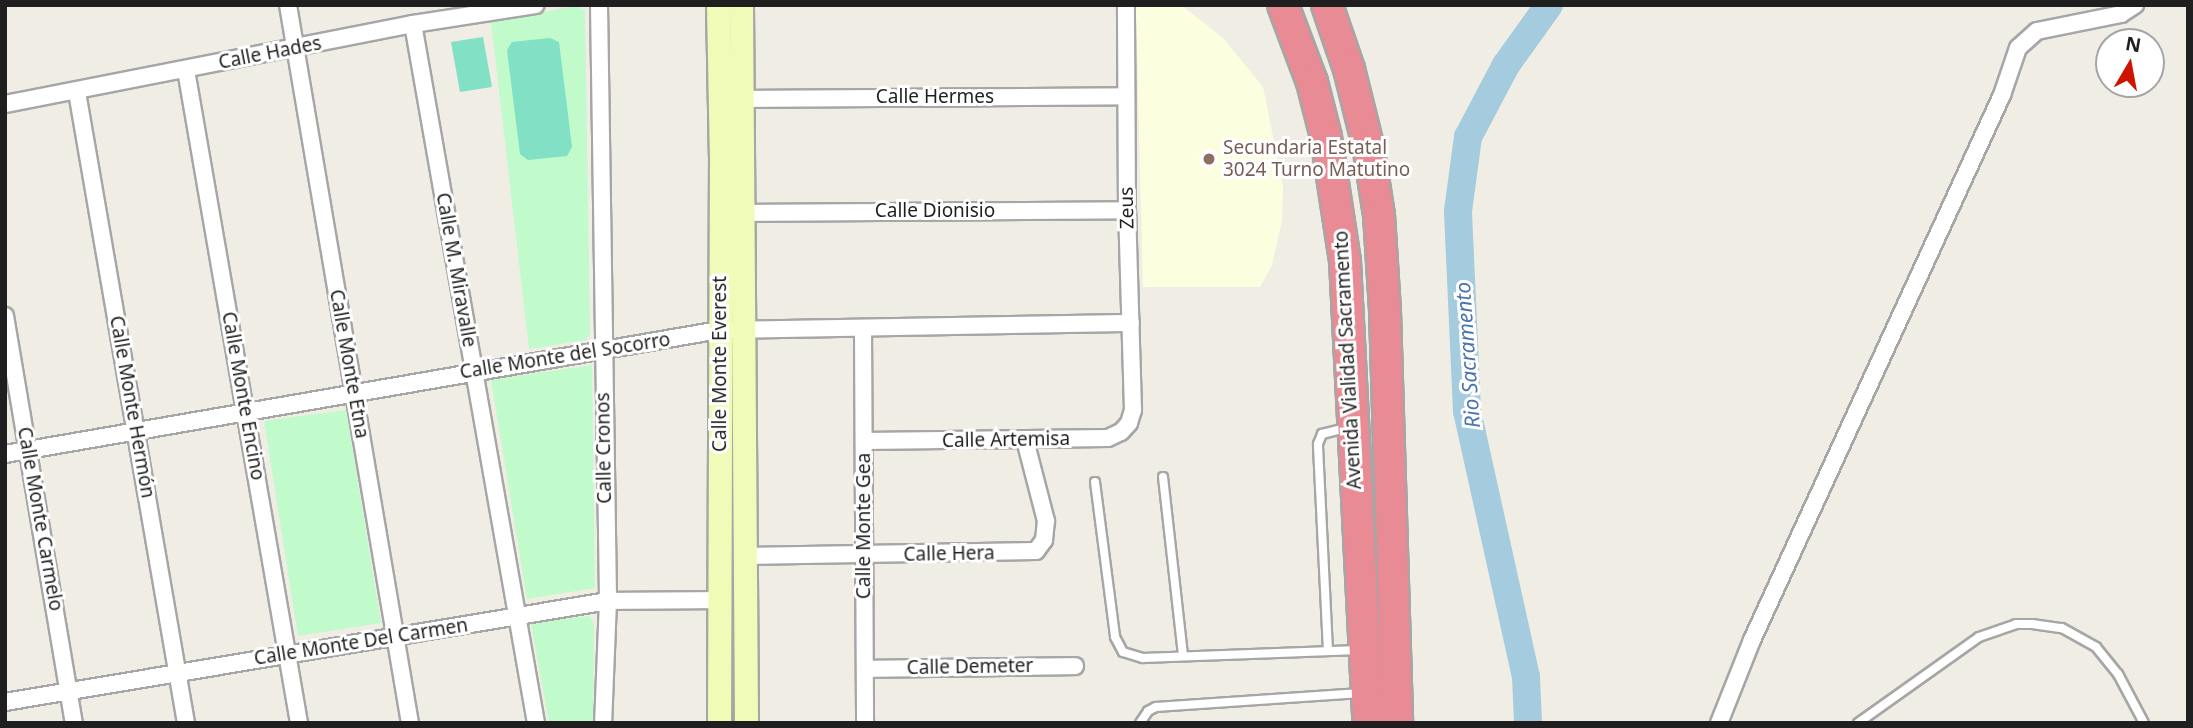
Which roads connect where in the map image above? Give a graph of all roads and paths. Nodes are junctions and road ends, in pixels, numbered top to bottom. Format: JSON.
{"nodes":[{"id":1,"x":288,"y":5,"type":"edge"},
{"id":2,"x":536,"y":5,"type":"edge"},
{"id":3,"x":599,"y":5,"type":"edge"},
{"id":4,"x":718,"y":5,"type":"edge"},
{"id":5,"x":741,"y":5,"type":"edge"},
{"id":6,"x":1126,"y":5,"type":"edge"},
{"id":7,"x":1283,"y":5,"type":"edge"},
{"id":8,"x":1327,"y":5,"type":"edge"},
{"id":9,"x":2135,"y":5,"type":"edge"},
{"id":10,"x":413,"y":24,"type":"junction"},
{"id":11,"x":295,"y":48,"type":"junction"},
{"id":12,"x":186,"y":70,"type":"junction"},
{"id":13,"x":77,"y":92,"type":"junction"},
{"id":14,"x":1126,"y":96,"type":"junction"},
{"id":15,"x":744,"y":99,"type":"junction"},
{"id":16,"x":5,"y":104,"type":"edge"},
{"id":17,"x":1127,"y":210,"type":"junction"},
{"id":18,"x":744,"y":213,"type":"junction"},
{"id":19,"x":5,"y":316,"type":"edge"},
{"id":20,"x":1131,"y":323,"type":"junction"},
{"id":21,"x":743,"y":329,"type":"junction"},
{"id":22,"x":863,"y":330,"type":"junction"},
{"id":23,"x":719,"y":331,"type":"junction"},
{"id":24,"x":7,"y":340,"type":"edge"},
{"id":25,"x":602,"y":349,"type":"junction"},
{"id":26,"x":474,"y":371,"type":"junction"},
{"id":27,"x":354,"y":393,"type":"junction"},
{"id":28,"x":1133,"y":410,"type":"joint"},
{"id":29,"x":246,"y":412,"type":"junction"},
{"id":30,"x":1353,"y":427,"type":"junction"},
{"id":31,"x":136,"y":431,"type":"junction"},
{"id":32,"x":1025,"y":440,"type":"junction"},
{"id":33,"x":864,"y":441,"type":"junction"},
{"id":34,"x":28,"y":450,"type":"junction"},
{"id":35,"x":5,"y":454,"type":"edge"},
{"id":36,"x":1163,"y":477,"type":"dead end"},
{"id":37,"x":1095,"y":482,"type":"dead end"},
{"id":38,"x":744,"y":556,"type":"junction"},
{"id":39,"x":864,"y":556,"type":"junction"},
{"id":40,"x":719,"y":600,"type":"junction"},
{"id":41,"x":608,"y":601,"type":"junction"},
{"id":42,"x":517,"y":616,"type":"junction"},
{"id":43,"x":395,"y":637,"type":"junction"},
{"id":44,"x":1364,"y":649,"type":"junction"},
{"id":45,"x":1328,"y":651,"type":"junction"},
{"id":46,"x":288,"y":652,"type":"junction"},
{"id":47,"x":1183,"y":656,"type":"junction"},
{"id":48,"x":1075,"y":666,"type":"dead end"},
{"id":49,"x":865,"y":669,"type":"junction"},
{"id":50,"x":178,"y":675,"type":"junction"},
{"id":51,"x":69,"y":692,"type":"junction"},
{"id":52,"x":1367,"y":693,"type":"junction"},
{"id":53,"x":5,"y":702,"type":"edge"},
{"id":54,"x":74,"y":723,"type":"edge"},
{"id":55,"x":186,"y":723,"type":"edge"},
{"id":56,"x":299,"y":723,"type":"edge"},
{"id":57,"x":410,"y":723,"type":"edge"},
{"id":58,"x":536,"y":723,"type":"edge"},
{"id":59,"x":603,"y":723,"type":"edge"},
{"id":60,"x":719,"y":723,"type":"edge"},
{"id":61,"x":746,"y":723,"type":"edge"},
{"id":62,"x":865,"y":723,"type":"edge"},
{"id":63,"x":1140,"y":723,"type":"edge"},
{"id":64,"x":1368,"y":723,"type":"edge"},
{"id":65,"x":1397,"y":723,"type":"edge"},
{"id":66,"x":1719,"y":723,"type":"edge"},
{"id":67,"x":1858,"y":723,"type":"edge"},
{"id":68,"x":2144,"y":723,"type":"edge"}],
"edges":[{"from":1,"to":11,"type":"street","name":"Calle Monte Etna"},
{"from":2,"to":10,"type":"street","name":"Calle Hades"},
{"from":3,"to":25,"type":"street","name":"Calle Cronos"},
{"from":4,"to":23,"type":"street","name":"Calle Monte Everest"},
{"from":5,"to":15,"type":"street","name":"Calle Monte Everest"},
{"from":6,"to":14,"type":"street","name":"Zeus"},
{"from":7,"to":30,"type":"highway","name":"Avenida Vialidad Sacramento"},
{"from":8,"to":65,"type":"highway","name":"Avenida Vialidad Sacramento"},
{"from":9,"to":66,"type":"street"},
{"from":10,"to":11,"type":"street","name":"Calle Hades"},
{"from":10,"to":26,"type":"street","name":"Calle M. Miravalle"},
{"from":11,"to":12,"type":"street","name":"Calle Hades"},
{"from":11,"to":27,"type":"street","name":"Calle Monte Etna"},
{"from":12,"to":13,"type":"street","name":"Calle Hades"},
{"from":12,"to":29,"type":"street","name":"Calle Monte Encino"},
{"from":13,"to":16,"type":"street","name":"Calle Hades"},
{"from":13,"to":31,"type":"street","name":"Calle Monte Hermón"},
{"from":14,"to":15,"type":"street","name":"Calle Hermes"},
{"from":14,"to":17,"type":"street","name":"Zeus"},
{"from":15,"to":18,"type":"street","name":"Calle Monte Everest"},
{"from":17,"to":18,"type":"street","name":"Calle Dionisio"},
{"from":17,"to":20,"type":"street","name":"Zeus"},
{"from":18,"to":21,"type":"street","name":"Calle Monte Everest"},
{"from":19,"to":24,"type":"street","name":"Calle Monte Carmelo"},
{"from":20,"to":22,"type":"street","name":"Calle Monte del Socorro"},
{"from":20,"to":28,"type":"street","name":"Zeus"},
{"from":21,"to":22,"type":"street","name":"Calle Monte del Socorro"},
{"from":21,"to":23,"type":"street","name":"Calle Monte del Socorro"},
{"from":21,"to":38,"type":"street","name":"Calle Monte Everest"},
{"from":22,"to":33,"type":"street","name":"Calle Monte Gea"},
{"from":23,"to":25,"type":"street","name":"Calle Monte del Socorro"},
{"from":23,"to":40,"type":"street","name":"Calle Monte Everest"},
{"from":24,"to":34,"type":"street","name":"Calle Monte Carmelo"},
{"from":25,"to":26,"type":"street","name":"Calle Monte del Socorro"},
{"from":25,"to":41,"type":"street","name":"Calle Cronos"},
{"from":26,"to":27,"type":"street","name":"Calle Monte del Socorro"},
{"from":26,"to":42,"type":"street","name":"Calle M. Miravalle"},
{"from":27,"to":29,"type":"street","name":"Calle Monte del Socorro"},
{"from":27,"to":43,"type":"street","name":"Calle Monte Etna"},
{"from":28,"to":32,"type":"street","name":"Calle Artemisa"},
{"from":29,"to":31,"type":"street","name":"Calle Monte del Socorro"},
{"from":29,"to":46,"type":"street","name":"Calle Monte Encino"},
{"from":30,"to":44,"type":"highway","name":"Avenida Vialidad Sacramento"},
{"from":30,"to":45,"type":"lane"},
{"from":31,"to":34,"type":"street","name":"Calle Monte del Socorro"},
{"from":31,"to":50,"type":"street","name":"Calle Monte Hermón"},
{"from":32,"to":33,"type":"street","name":"Calle Artemisa"},
{"from":32,"to":39,"type":"street","name":"Calle Hera"},
{"from":33,"to":39,"type":"street","name":"Calle Monte Gea"},
{"from":34,"to":35,"type":"street","name":"Calle Monte del Socorro"},
{"from":34,"to":51,"type":"street","name":"Calle Monte Carmelo"},
{"from":36,"to":47,"type":"lane"},
{"from":37,"to":47,"type":"lane"},
{"from":38,"to":39,"type":"street","name":"Calle Hera"},
{"from":38,"to":61,"type":"street","name":"Calle Monte Everest"},
{"from":39,"to":49,"type":"street","name":"Calle Monte Gea"},
{"from":40,"to":41,"type":"street","name":"Calle Monte Del Carmen"},
{"from":40,"to":60,"type":"street","name":"Calle Monte Everest"},
{"from":41,"to":42,"type":"street","name":"Calle Monte Del Carmen"},
{"from":41,"to":59,"type":"street","name":"Calle Cronos"},
{"from":42,"to":43,"type":"street","name":"Calle Monte Del Carmen"},
{"from":42,"to":58,"type":"street","name":"Calle M. Miravalle"},
{"from":43,"to":46,"type":"street","name":"Calle Monte Del Carmen"},
{"from":43,"to":57,"type":"street","name":"Calle Monte Etna"},
{"from":44,"to":45,"type":"lane"},
{"from":44,"to":52,"type":"highway","name":"Avenida Vialidad Sacramento"},
{"from":45,"to":47,"type":"lane"},
{"from":46,"to":50,"type":"street","name":"Calle Monte Del Carmen"},
{"from":46,"to":56,"type":"street","name":"Calle Monte Encino"},
{"from":48,"to":49,"type":"street","name":"Calle Demeter"},
{"from":49,"to":62,"type":"street","name":"Calle Monte Gea"},
{"from":50,"to":51,"type":"street","name":"Calle Monte Del Carmen"},
{"from":50,"to":55,"type":"street","name":"Calle Monte Hermón"},
{"from":51,"to":53,"type":"street","name":"Calle Monte Del Carmen"},
{"from":51,"to":54,"type":"street","name":"Calle Monte Carmelo"},
{"from":52,"to":63,"type":"lane"},
{"from":52,"to":64,"type":"highway","name":"Avenida Vialidad Sacramento"},
{"from":67,"to":68,"type":"lane"}]}
